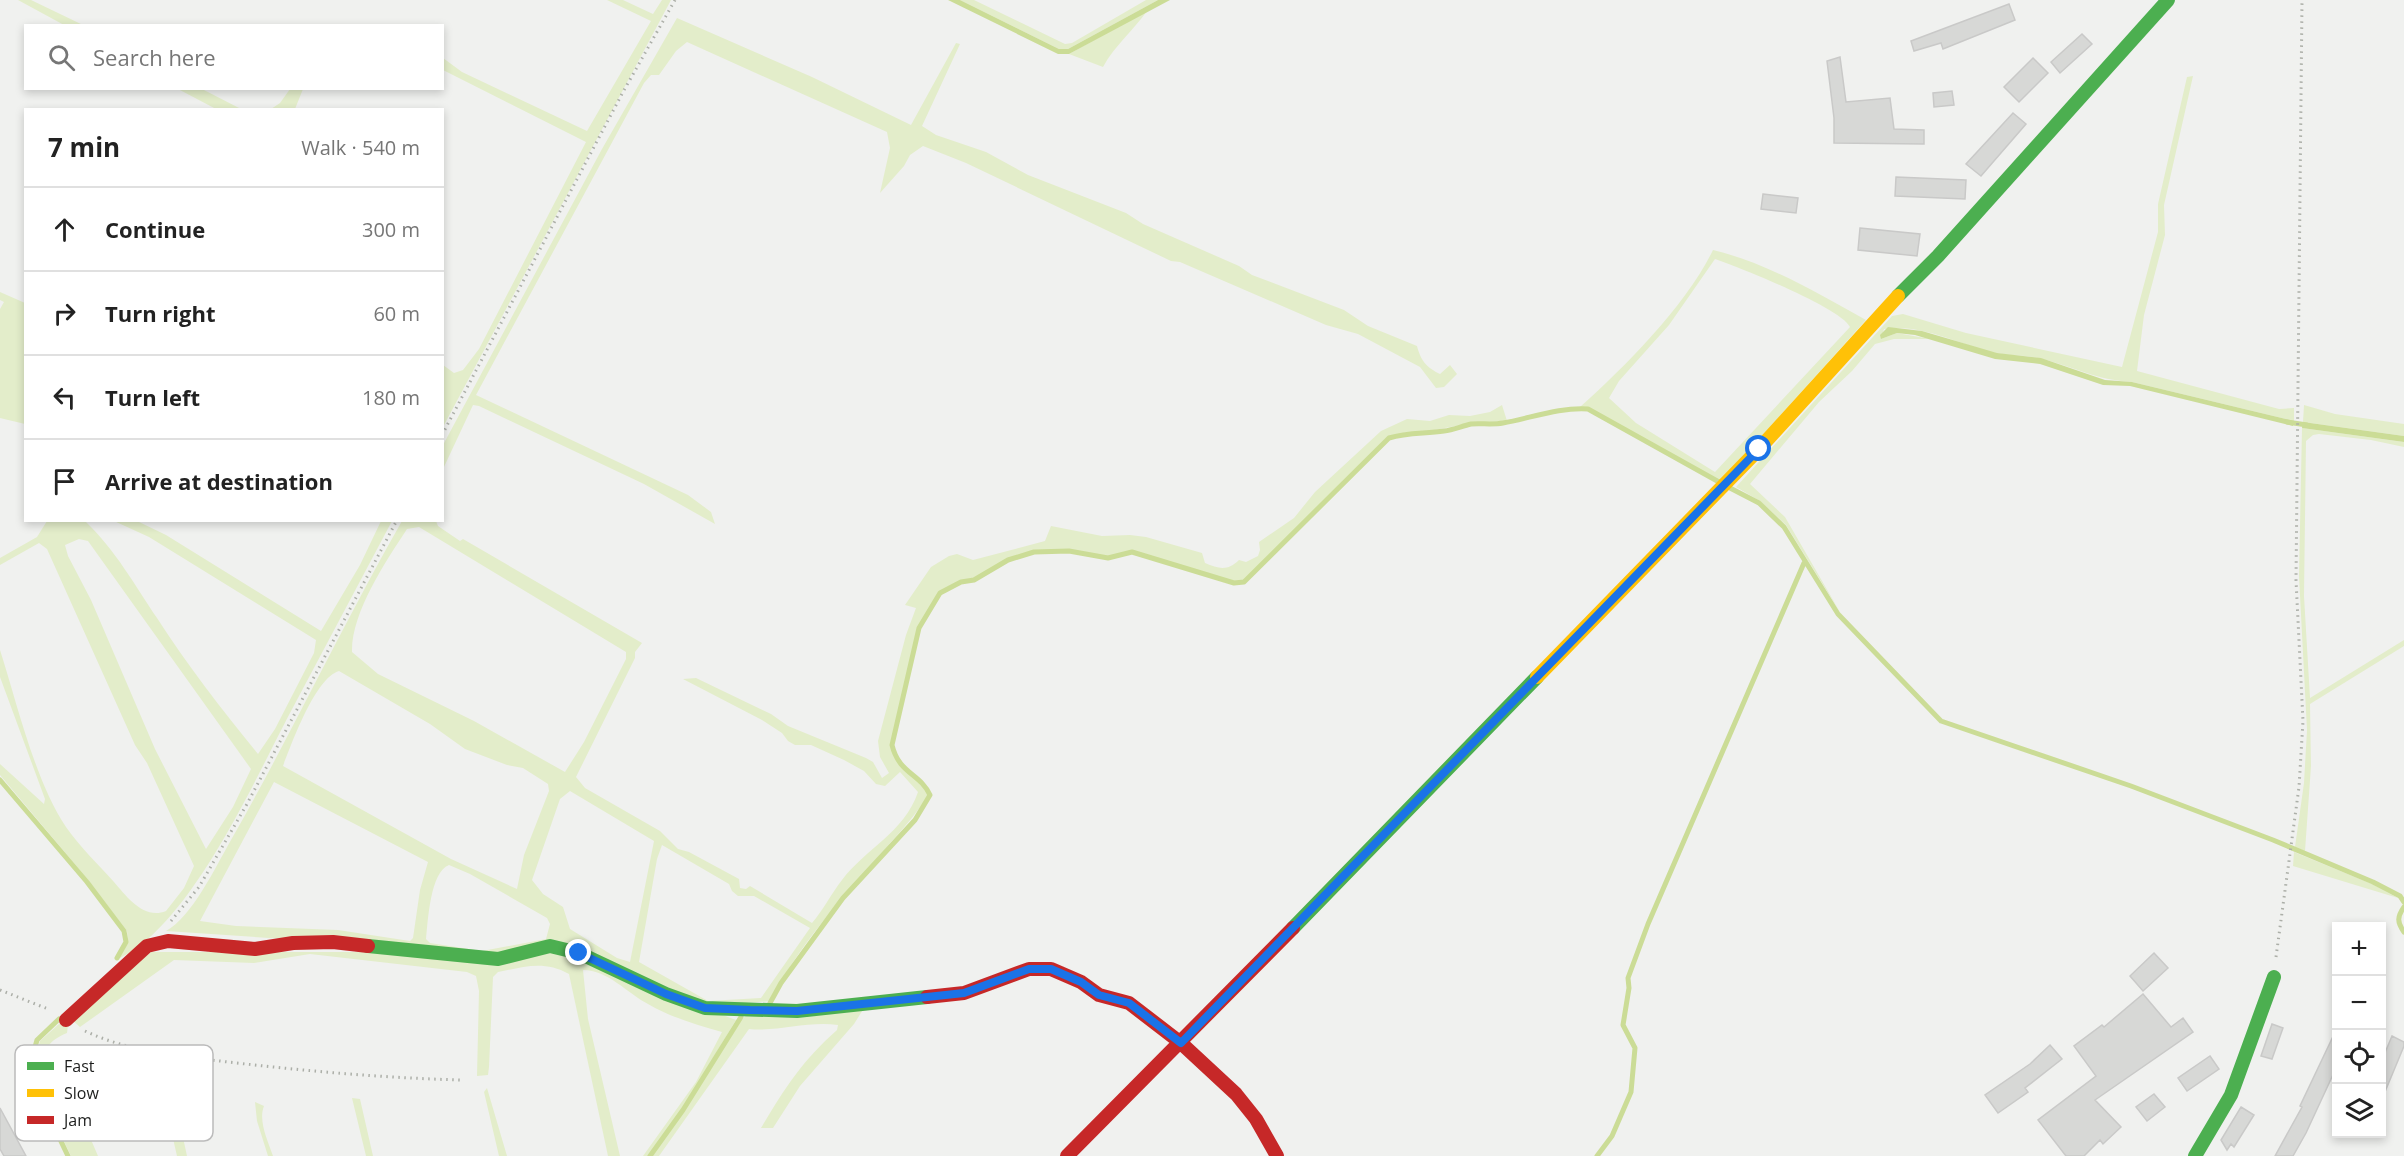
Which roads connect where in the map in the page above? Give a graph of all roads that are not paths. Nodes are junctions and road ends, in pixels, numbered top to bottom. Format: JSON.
{"nodes":[{"id":1,"x":2168,"y":0,"type":"edge"},
{"id":2,"x":2274,"y":977,"type":"road end"},
{"id":3,"x":60,"y":1016,"type":"road end"},
{"id":4,"x":1181,"y":1043,"type":"junction"},
{"id":5,"x":1067,"y":1156,"type":"edge"},
{"id":6,"x":1277,"y":1156,"type":"edge"},
{"id":7,"x":2195,"y":1156,"type":"edge"}],
"edges":[{"from":1,"to":4,"type":"street"},
{"from":2,"to":7,"type":"street"},
{"from":3,"to":4,"type":"street"},
{"from":4,"to":5,"type":"street"},
{"from":4,"to":6,"type":"street"}]}
